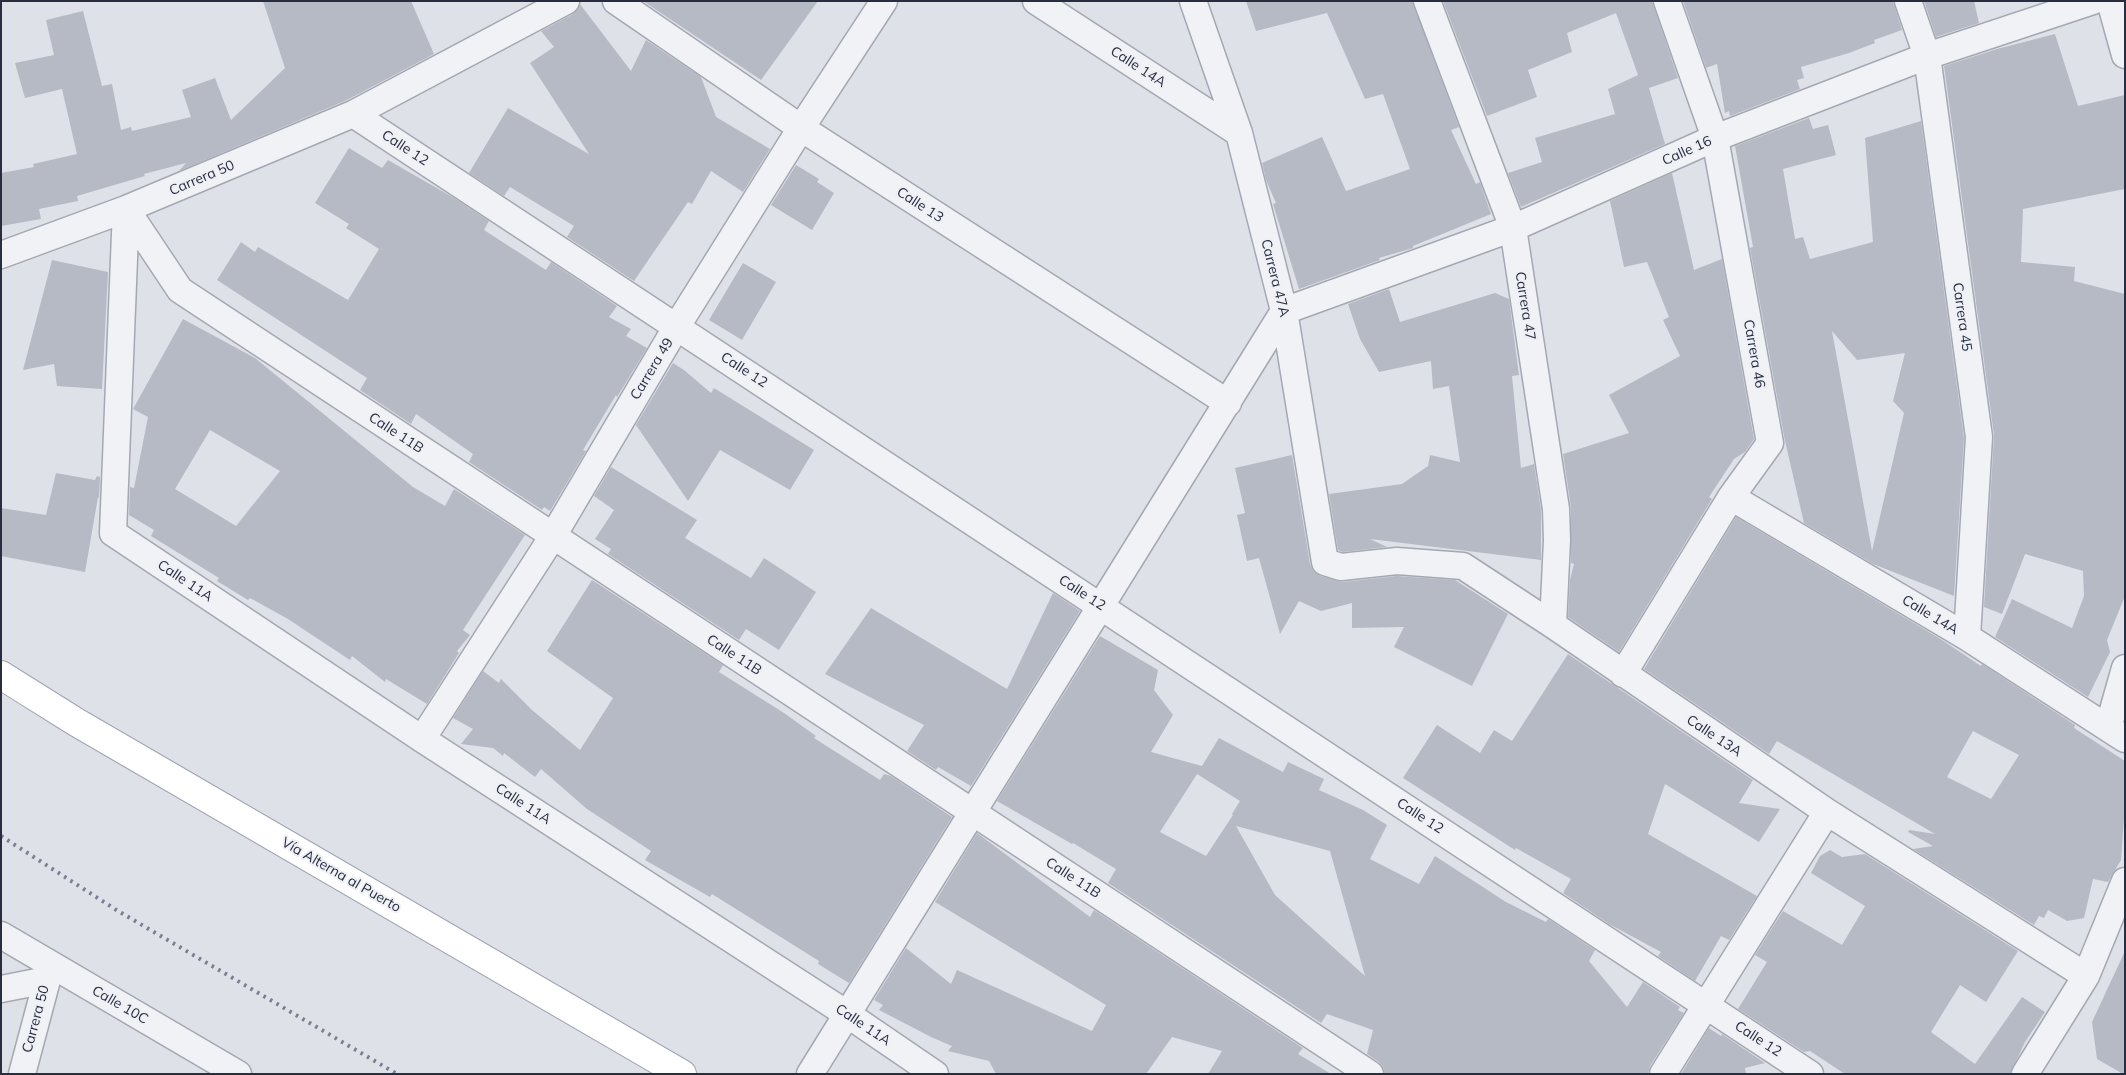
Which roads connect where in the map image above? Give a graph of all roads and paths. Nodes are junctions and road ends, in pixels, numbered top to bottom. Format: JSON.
{"nodes":[{"id":1,"x":566,"y":1,"type":"edge"},
{"id":2,"x":616,"y":1,"type":"edge"},
{"id":3,"x":884,"y":1,"type":"edge"},
{"id":4,"x":1036,"y":1,"type":"edge"},
{"id":5,"x":1193,"y":1,"type":"edge"},
{"id":6,"x":1427,"y":1,"type":"edge"},
{"id":7,"x":1667,"y":1,"type":"edge"},
{"id":8,"x":1908,"y":1,"type":"edge"},
{"id":9,"x":2093,"y":1,"type":"edge"},
{"id":10,"x":2110,"y":1,"type":"edge"},
{"id":11,"x":2125,"y":55,"type":"edge"},
{"id":12,"x":1927,"y":56,"type":"junction"},
{"id":13,"x":353,"y":114,"type":"junction"},
{"id":14,"x":801,"y":128,"type":"junction"},
{"id":15,"x":1239,"y":133,"type":"junction"},
{"id":16,"x":1715,"y":138,"type":"junction"},
{"id":17,"x":126,"y":209,"type":"junction"},
{"id":18,"x":1513,"y":228,"type":"junction"},
{"id":19,"x":1,"y":256,"type":"edge"},
{"id":20,"x":1284,"y":311,"type":"junction"},
{"id":21,"x":677,"y":326,"type":"junction"},
{"id":22,"x":1228,"y":403,"type":"junction"},
{"id":23,"x":1731,"y":497,"type":"junction"},
{"id":24,"x":553,"y":536,"type":"junction"},
{"id":25,"x":1325,"y":562,"type":"joint"},
{"id":26,"x":1102,"y":606,"type":"junction"},
{"id":27,"x":1553,"y":625,"type":"junction"},
{"id":28,"x":1967,"y":637,"type":"junction"},
{"id":29,"x":2125,"y":668,"type":"edge"},
{"id":30,"x":1623,"y":674,"type":"junction"},
{"id":31,"x":1,"y":675,"type":"edge"},
{"id":32,"x":2116,"y":734,"type":"edge"},
{"id":33,"x":422,"y":739,"type":"junction"},
{"id":34,"x":973,"y":812,"type":"junction"},
{"id":35,"x":1827,"y":812,"type":"junction"},
{"id":36,"x":2125,"y":881,"type":"edge"},
{"id":37,"x":1,"y":935,"type":"edge"},
{"id":38,"x":49,"y":972,"type":"junction"},
{"id":39,"x":2086,"y":976,"type":"junction"},
{"id":40,"x":1,"y":989,"type":"edge"},
{"id":41,"x":1707,"y":1006,"type":"junction"},
{"id":42,"x":847,"y":1014,"type":"junction"},
{"id":43,"x":22,"y":1074,"type":"edge"},
{"id":44,"x":238,"y":1074,"type":"edge"},
{"id":45,"x":682,"y":1074,"type":"edge"},
{"id":46,"x":810,"y":1074,"type":"edge"},
{"id":47,"x":935,"y":1074,"type":"edge"},
{"id":48,"x":1370,"y":1074,"type":"edge"},
{"id":49,"x":1663,"y":1074,"type":"edge"},
{"id":50,"x":1810,"y":1074,"type":"edge"},
{"id":51,"x":2024,"y":1074,"type":"edge"}],
"edges":[{"from":1,"to":13,"type":"street","name":"Carrera 50"},
{"from":2,"to":14,"type":"street","name":"Calle 13"},
{"from":3,"to":14,"type":"street","name":"Carrera 49"},
{"from":4,"to":15,"type":"street","name":"Calle 14A"},
{"from":5,"to":15,"type":"street","name":"Carrera 47A"},
{"from":6,"to":18,"type":"street","name":"Carrera 47"},
{"from":7,"to":16,"type":"street","name":"Carrera 46"},
{"from":8,"to":12,"type":"street","name":"Carrera 45"},
{"from":9,"to":12,"type":"street","name":"Calle 16"},
{"from":10,"to":11,"type":"street"},
{"from":12,"to":16,"type":"street","name":"Calle 16"},
{"from":12,"to":28,"type":"street","name":"Carrera 45"},
{"from":13,"to":17,"type":"street","name":"Carrera 50"},
{"from":13,"to":21,"type":"street","name":"Calle 12"},
{"from":14,"to":21,"type":"street","name":"Carrera 49"},
{"from":14,"to":22,"type":"street","name":"Calle 13"},
{"from":15,"to":20,"type":"street","name":"Carrera 47A"},
{"from":16,"to":18,"type":"street","name":"Calle 16"},
{"from":16,"to":23,"type":"street","name":"Carrera 46"},
{"from":17,"to":19,"type":"street"},
{"from":17,"to":24,"type":"street","name":"Calle 11B"},
{"from":17,"to":33,"type":"street","name":"Calle 11A"},
{"from":18,"to":20,"type":"street","name":"Calle 16"},
{"from":18,"to":27,"type":"street","name":"Carrera 47"},
{"from":20,"to":22,"type":"street"},
{"from":20,"to":25,"type":"street","name":"Carrera 47A"},
{"from":21,"to":24,"type":"street","name":"Carrera 49"},
{"from":21,"to":26,"type":"street","name":"Calle 12"},
{"from":22,"to":26,"type":"street"},
{"from":23,"to":28,"type":"street","name":"Calle 14A"},
{"from":23,"to":30,"type":"street","name":"Carrera 46"},
{"from":24,"to":33,"type":"street","name":"Carrera 49"},
{"from":24,"to":34,"type":"street","name":"Calle 11B"},
{"from":25,"to":27,"type":"street","name":"Calle 13A"},
{"from":26,"to":34,"type":"street"},
{"from":26,"to":41,"type":"street","name":"Calle 12"},
{"from":27,"to":30,"type":"street","name":"Calle 13A"},
{"from":28,"to":32,"type":"street","name":"Calle 14A"},
{"from":29,"to":32,"type":"street"},
{"from":30,"to":35,"type":"street","name":"Calle 13A"},
{"from":31,"to":45,"type":"main road","name":"Vía Alterna al Puerto"},
{"from":33,"to":42,"type":"street","name":"Calle 11A"},
{"from":34,"to":42,"type":"street"},
{"from":34,"to":48,"type":"street","name":"Calle 11B"},
{"from":35,"to":39,"type":"street","name":"Calle 13A"},
{"from":35,"to":41,"type":"street"},
{"from":36,"to":39,"type":"street"},
{"from":37,"to":38,"type":"street","name":"Calle 10C"},
{"from":38,"to":40,"type":"street"},
{"from":38,"to":43,"type":"street","name":"Carrera 50"},
{"from":38,"to":44,"type":"street","name":"Calle 10C"},
{"from":39,"to":51,"type":"street"},
{"from":41,"to":49,"type":"street"},
{"from":41,"to":50,"type":"street","name":"Calle 12"},
{"from":42,"to":46,"type":"street"},
{"from":42,"to":47,"type":"street","name":"Calle 11A"}]}
